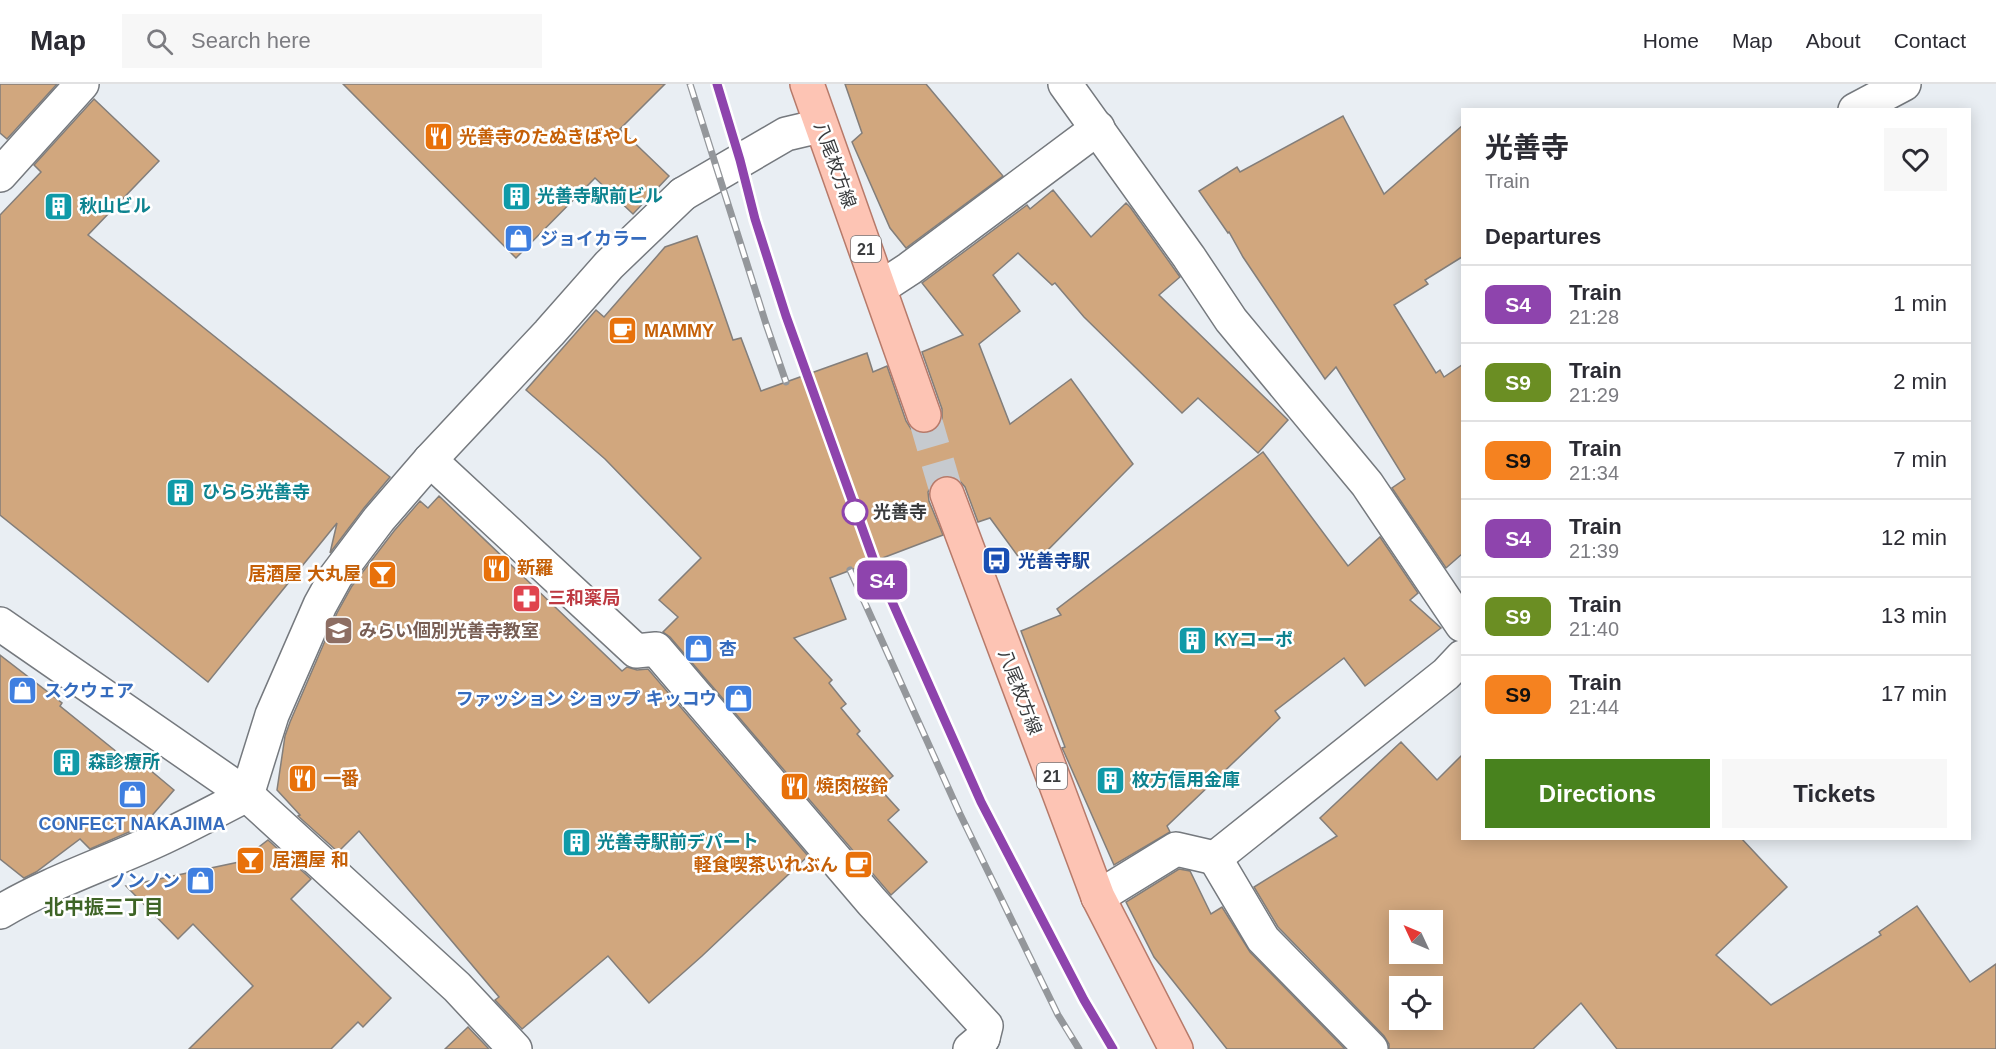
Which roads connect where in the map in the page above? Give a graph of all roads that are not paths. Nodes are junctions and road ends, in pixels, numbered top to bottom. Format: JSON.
{"nodes":[{"id":1,"x":82,"y":84,"type":"edge"},
{"id":2,"x":807,"y":84,"type":"edge"},
{"id":3,"x":1065,"y":84,"type":"edge"},
{"id":4,"x":1904,"y":84,"type":"edge"},
{"id":5,"x":1859,"y":108,"type":"edge"},
{"id":6,"x":820,"y":126,"type":"junction"},
{"id":7,"x":1098,"y":128,"type":"junction"},
{"id":8,"x":0,"y":175,"type":"edge"},
{"id":9,"x":880,"y":288,"type":"junction"},
{"id":10,"x":924,"y":415,"type":"tunnel mouth"},
{"id":11,"x":430,"y":460,"type":"junction"},
{"id":12,"x":947,"y":494,"type":"tunnel mouth"},
{"id":13,"x":0,"y":624,"type":"edge"},
{"id":14,"x":1461,"y":624,"type":"edge"},
{"id":15,"x":1461,"y":658,"type":"edge"},
{"id":16,"x":246,"y":795,"type":"junction"},
{"id":17,"x":1215,"y":858,"type":"junction"},
{"id":18,"x":1098,"y":897,"type":"junction"},
{"id":19,"x":0,"y":912,"type":"edge"},
{"id":20,"x":976,"y":1044,"type":"edge"},
{"id":21,"x":514,"y":1049,"type":"edge"},
{"id":22,"x":1176,"y":1049,"type":"edge"},
{"id":23,"x":1371,"y":1049,"type":"edge"}],
"edges":[{"from":1,"to":8,"type":"street"},
{"from":2,"to":6,"type":"main road","name":"八尾枚方線","number":"21"},
{"from":3,"to":7,"type":"street"},
{"from":4,"to":5,"type":"street"},
{"from":6,"to":9,"type":"main road","name":"八尾枚方線","number":"21"},
{"from":6,"to":11,"type":"street"},
{"from":7,"to":9,"type":"street"},
{"from":7,"to":14,"type":"street"},
{"from":9,"to":10,"type":"main road","name":"八尾枚方線","number":"21"},
{"from":11,"to":16,"type":"street"},
{"from":11,"to":20,"type":"street"},
{"from":12,"to":18,"type":"main road","name":"八尾枚方線","number":"21"},
{"from":13,"to":16,"type":"street"},
{"from":15,"to":17,"type":"street"},
{"from":16,"to":19,"type":"street"},
{"from":16,"to":21,"type":"street"},
{"from":17,"to":18,"type":"street"},
{"from":17,"to":23,"type":"street"},
{"from":18,"to":22,"type":"main road","name":"八尾枚方線","number":"21"}]}
